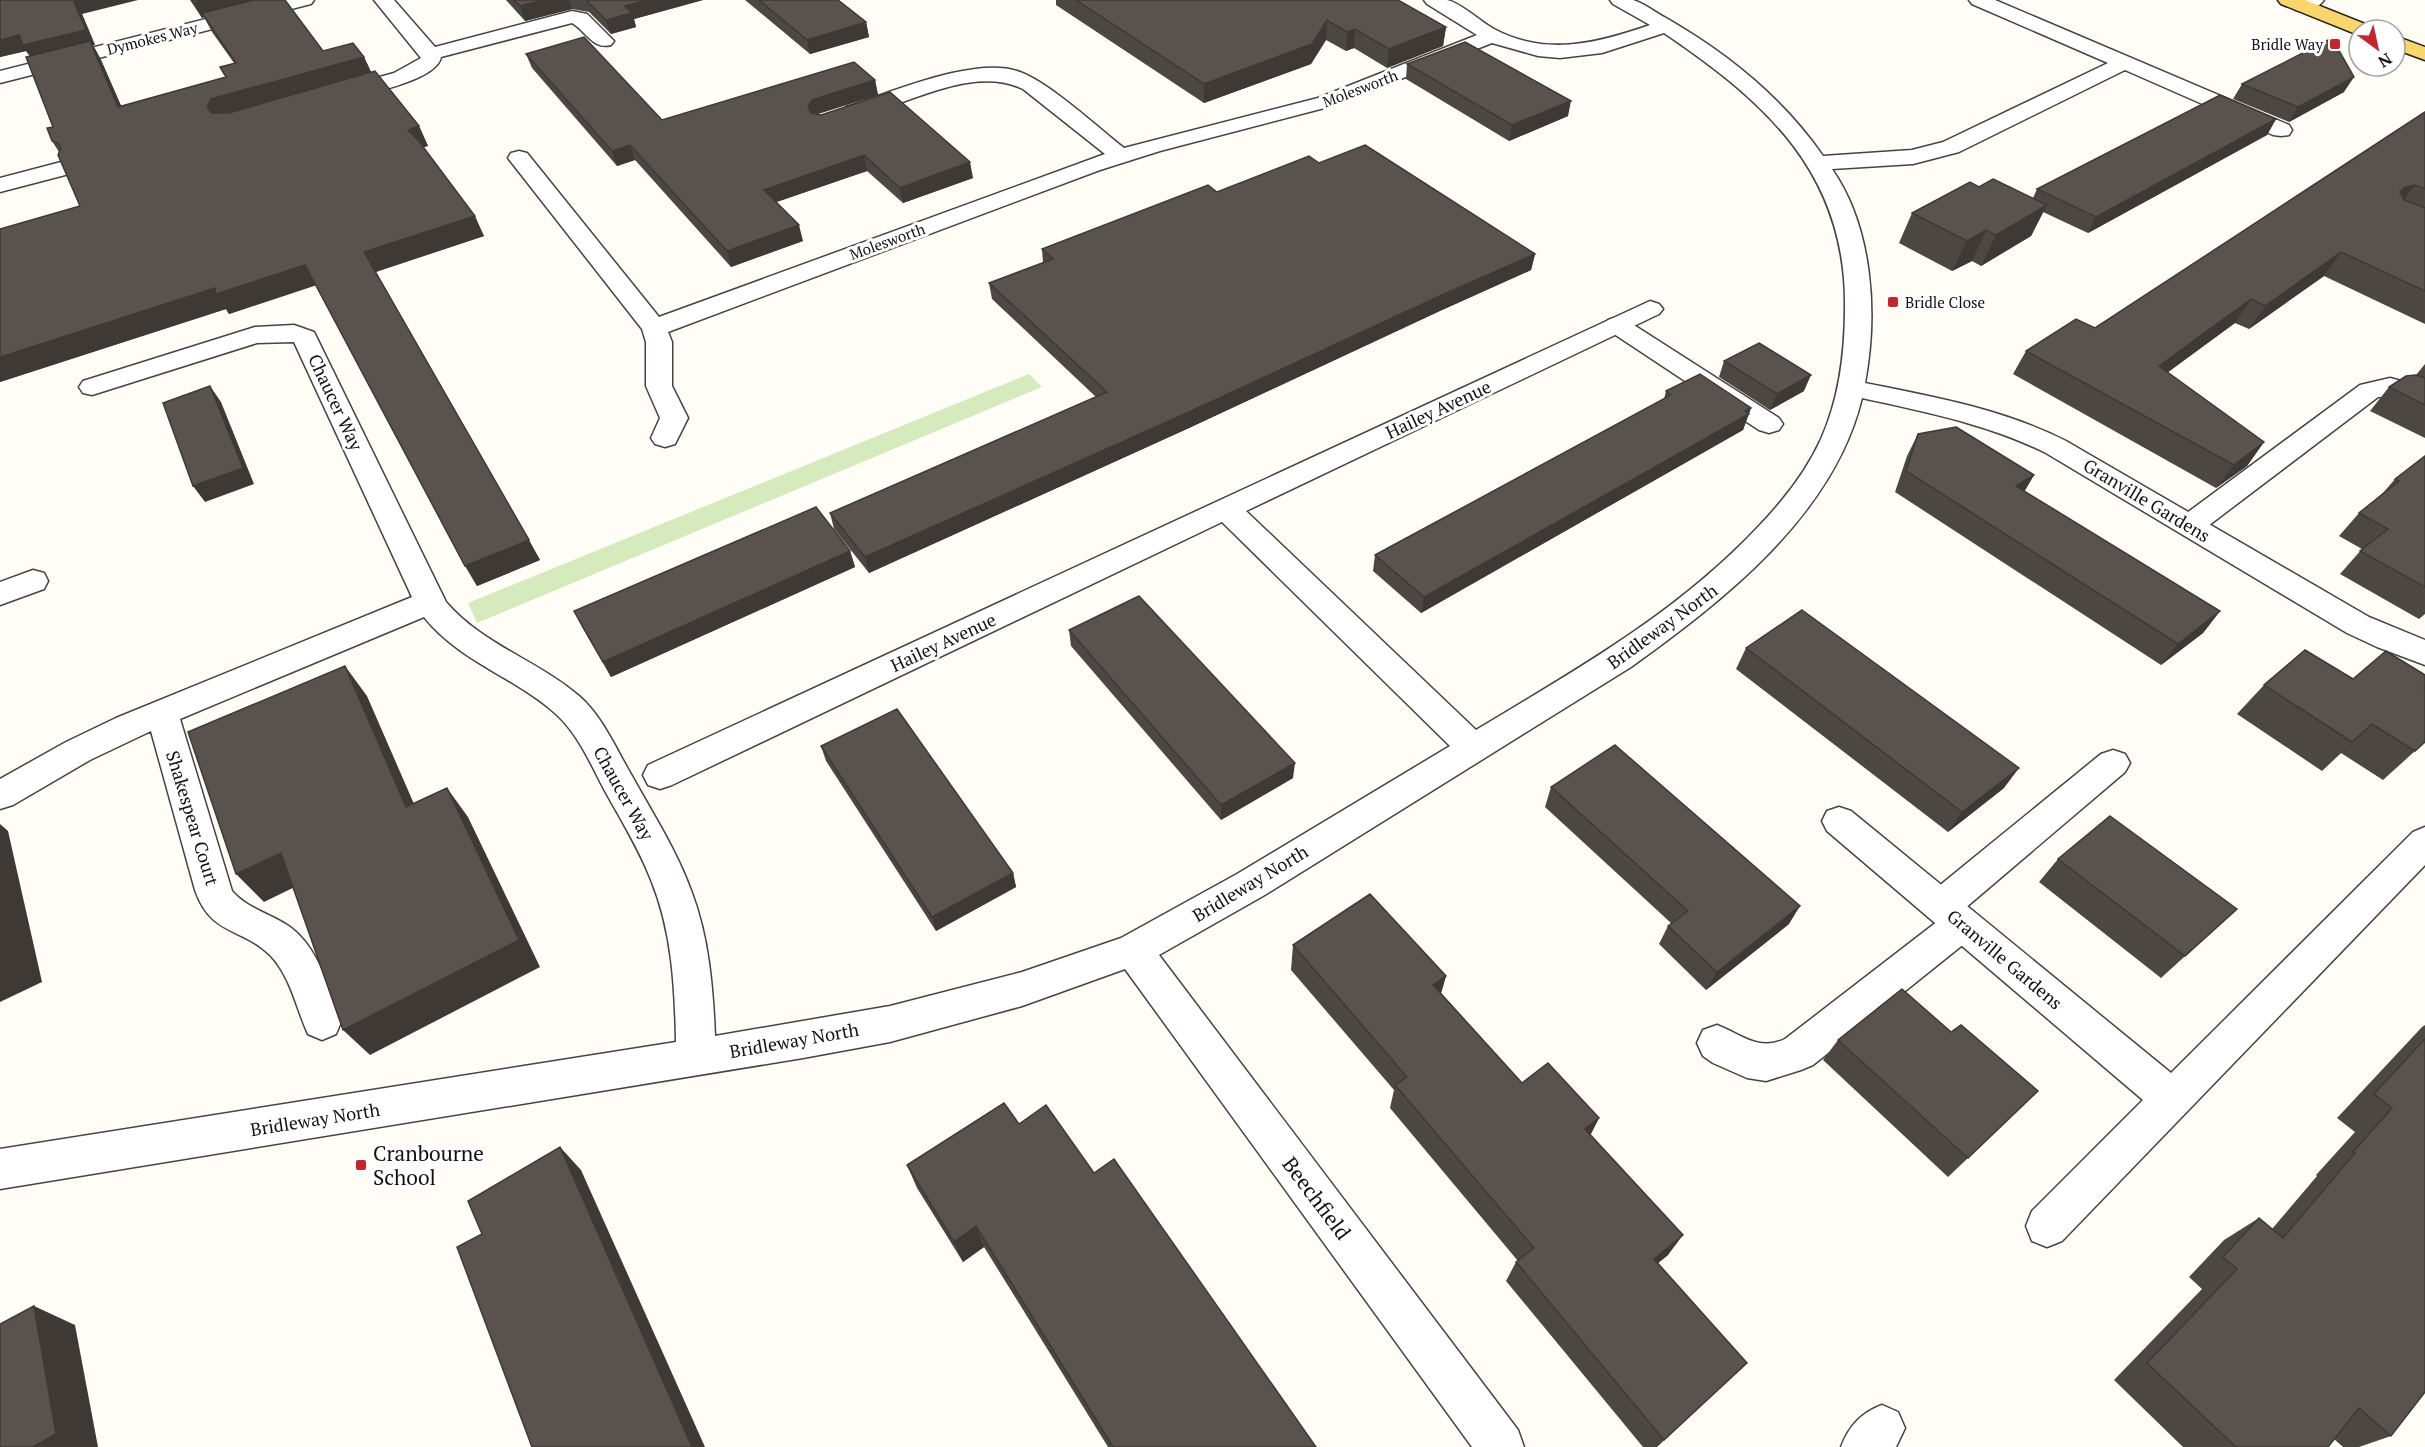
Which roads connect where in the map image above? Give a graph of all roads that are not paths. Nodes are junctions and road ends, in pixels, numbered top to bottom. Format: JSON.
{"nodes":[{"id":1,"x":304,"y":0,"type":"edge"},
{"id":2,"x":384,"y":0,"type":"edge"},
{"id":3,"x":1434,"y":0,"type":"edge"},
{"id":4,"x":1620,"y":0,"type":"edge"},
{"id":5,"x":1979,"y":0,"type":"edge"},
{"id":6,"x":2302,"y":2,"type":"edge"},
{"id":7,"x":2347,"y":23,"type":"edge"},
{"id":8,"x":1666,"y":26,"type":"junction"},
{"id":9,"x":1492,"y":36,"type":"junction"},
{"id":10,"x":604,"y":41,"type":"dead end"},
{"id":11,"x":2407,"y":47,"type":"edge"},
{"id":12,"x":430,"y":54,"type":"junction"},
{"id":13,"x":2425,"y":54,"type":"edge"},
{"id":14,"x":2123,"y":63,"type":"junction"},
{"id":15,"x":0,"y":77,"type":"edge"},
{"id":16,"x":320,"y":99,"type":"edge"},
{"id":17,"x":835,"y":118,"type":"edge"},
{"id":18,"x":2281,"y":130,"type":"dead end"},
{"id":19,"x":1120,"y":155,"type":"junction"},
{"id":20,"x":519,"y":158,"type":"dead end"},
{"id":21,"x":1820,"y":164,"type":"junction"},
{"id":22,"x":61,"y":169,"type":"edge"},
{"id":23,"x":0,"y":185,"type":"edge"},
{"id":24,"x":1650,"y":309,"type":"dead end"},
{"id":25,"x":1617,"y":325,"type":"junction"},
{"id":26,"x":654,"y":328,"type":"junction"},
{"id":27,"x":92,"y":387,"type":"dead end"},
{"id":28,"x":1852,"y":388,"type":"junction"},
{"id":29,"x":2425,"y":397,"type":"edge"},
{"id":30,"x":1769,"y":423,"type":"dead end"},
{"id":31,"x":666,"y":438,"type":"dead end"},
{"id":32,"x":1226,"y":509,"type":"junction"},
{"id":33,"x":2190,"y":525,"type":"junction"},
{"id":34,"x":33,"y":581,"type":"dead end"},
{"id":35,"x":0,"y":594,"type":"edge"},
{"id":36,"x":430,"y":602,"type":"junction"},
{"id":37,"x":2425,"y":653,"type":"edge"},
{"id":38,"x":162,"y":713,"type":"junction"},
{"id":39,"x":1473,"y":748,"type":"junction"},
{"id":40,"x":2113,"y":763,"type":"dead end"},
{"id":41,"x":660,"y":775,"type":"dead end"},
{"id":42,"x":1,"y":795,"type":"edge"},
{"id":43,"x":1839,"y":821,"type":"dead end"},
{"id":44,"x":2425,"y":842,"type":"edge"},
{"id":45,"x":1952,"y":915,"type":"junction"},
{"id":46,"x":1133,"y":950,"type":"junction"},
{"id":47,"x":322,"y":1022,"type":"dead end"},
{"id":48,"x":1717,"y":1042,"type":"dead end"},
{"id":49,"x":696,"y":1057,"type":"junction"},
{"id":50,"x":2171,"y":1098,"type":"junction"},
{"id":51,"x":0,"y":1169,"type":"edge"},
{"id":52,"x":2047,"y":1226,"type":"dead end"},
{"id":53,"x":1501,"y":1447,"type":"edge"}],
"edges":[{"from":1,"to":15,"type":"street","name":"Dymokes Way"},
{"from":2,"to":12,"type":"street"},
{"from":3,"to":9,"type":"street"},
{"from":4,"to":8,"type":"street","name":"Bridleway North"},
{"from":5,"to":14,"type":"street"},
{"from":6,"to":7,"type":"main road"},
{"from":8,"to":9,"type":"street"},
{"from":8,"to":21,"type":"street","name":"Bridleway North"},
{"from":9,"to":19,"type":"street","name":"Molesworth"},
{"from":10,"to":12,"type":"street"},
{"from":11,"to":13,"type":"main road"},
{"from":12,"to":16,"type":"street"},
{"from":14,"to":18,"type":"street"},
{"from":14,"to":21,"type":"street"},
{"from":17,"to":19,"type":"street"},
{"from":19,"to":26,"type":"street","name":"Molesworth"},
{"from":20,"to":26,"type":"street"},
{"from":21,"to":28,"type":"street","name":"Bridleway North"},
{"from":22,"to":23,"type":"street"},
{"from":24,"to":25,"type":"street","name":"Hailey Avenue"},
{"from":25,"to":30,"type":"street"},
{"from":25,"to":32,"type":"street","name":"Hailey Avenue"},
{"from":26,"to":31,"type":"street"},
{"from":27,"to":36,"type":"street","name":"Chaucer Way"},
{"from":28,"to":33,"type":"street","name":"Granville Gardens"},
{"from":28,"to":39,"type":"street","name":"Bridleway North"},
{"from":29,"to":33,"type":"street"},
{"from":32,"to":39,"type":"street"},
{"from":32,"to":41,"type":"street","name":"Hailey Avenue"},
{"from":33,"to":37,"type":"street","name":"Granville Gardens"},
{"from":34,"to":35,"type":"street"},
{"from":36,"to":38,"type":"street"},
{"from":36,"to":49,"type":"street","name":"Chaucer Way"},
{"from":38,"to":42,"type":"street"},
{"from":38,"to":47,"type":"street","name":"Shakespear Court"},
{"from":39,"to":46,"type":"street","name":"Bridleway North"},
{"from":40,"to":45,"type":"street"},
{"from":43,"to":45,"type":"street","name":"Granville Gardens"},
{"from":44,"to":50,"type":"street"},
{"from":45,"to":48,"type":"street"},
{"from":45,"to":50,"type":"street","name":"Granville Gardens"},
{"from":46,"to":49,"type":"street","name":"Bridleway North"},
{"from":46,"to":53,"type":"street","name":"Beechfield"},
{"from":49,"to":51,"type":"street","name":"Bridleway North"},
{"from":50,"to":52,"type":"street"}]}
